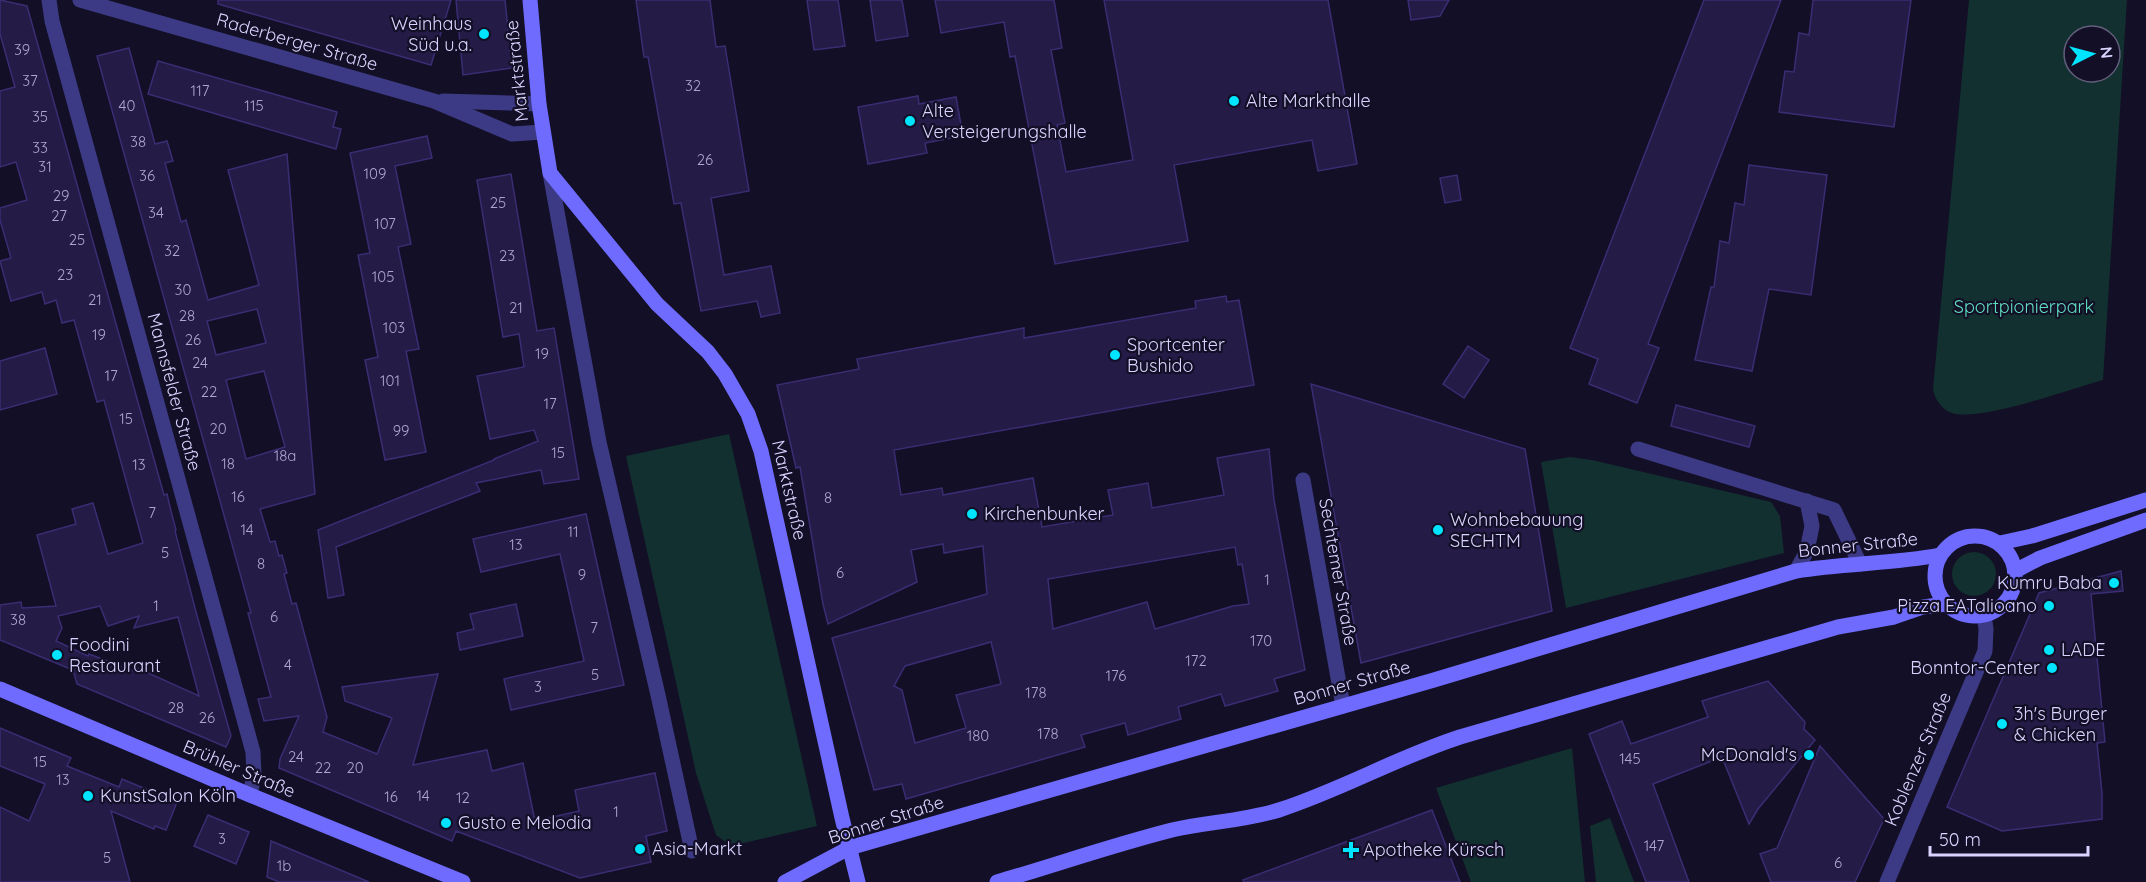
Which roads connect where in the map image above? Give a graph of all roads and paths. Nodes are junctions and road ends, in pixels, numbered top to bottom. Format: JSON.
{"nodes":[{"id":1,"x":49,"y":0,"type":"edge"},
{"id":2,"x":80,"y":0,"type":"edge"},
{"id":3,"x":530,"y":0,"type":"edge"},
{"id":4,"x":434,"y":101,"type":"junction"},
{"id":5,"x":539,"y":104,"type":"junction"},
{"id":6,"x":543,"y":132,"type":"junction"},
{"id":7,"x":550,"y":173,"type":"junction"},
{"id":8,"x":1638,"y":449,"type":"dead end"},
{"id":9,"x":1303,"y":480,"type":"dead end"},
{"id":10,"x":2146,"y":500,"type":"edge"},
{"id":11,"x":1807,"y":501,"type":"junction"},
{"id":12,"x":2146,"y":520,"type":"edge"},
{"id":13,"x":2000,"y":543,"type":"junction"},
{"id":14,"x":1940,"y":555,"type":"junction"},
{"id":15,"x":1860,"y":564,"type":"junction"},
{"id":16,"x":1796,"y":571,"type":"junction"},
{"id":17,"x":2015,"y":571,"type":"junction"},
{"id":18,"x":1946,"y":604,"type":"junction"},
{"id":19,"x":1984,"y":615,"type":"junction"},
{"id":20,"x":0,"y":689,"type":"edge"},
{"id":21,"x":1343,"y":706,"type":"junction"},
{"id":22,"x":250,"y":795,"type":"junction"},
{"id":23,"x":849,"y":848,"type":"junction"},
{"id":24,"x":692,"y":851,"type":"dead end"},
{"id":25,"x":463,"y":882,"type":"edge"},
{"id":26,"x":785,"y":882,"type":"edge"},
{"id":27,"x":858,"y":882,"type":"edge"},
{"id":28,"x":998,"y":882,"type":"edge"},
{"id":29,"x":1887,"y":882,"type":"edge"}],
"edges":[{"from":1,"to":22,"type":"street","name":"Mannsfelder Straße"},
{"from":2,"to":4,"type":"street","name":"Raderberger Straße"},
{"from":3,"to":5,"type":"main road","name":"Marktstraße"},
{"from":4,"to":5,"type":"street","name":"Raderberger Straße"},
{"from":4,"to":6,"type":"street","name":"Raderberger Straße"},
{"from":5,"to":6,"type":"main road","name":"Marktstraße"},
{"from":6,"to":7,"type":"main road","name":"Marktstraße"},
{"from":7,"to":23,"type":"main road","name":"Marktstraße"},
{"from":7,"to":24,"type":"street","name":"Marktstraße"},
{"from":8,"to":11,"type":"street"},
{"from":9,"to":21,"type":"street","name":"Sechtemer Straße"},
{"from":10,"to":13,"type":"main road"},
{"from":11,"to":15,"type":"street"},
{"from":11,"to":16,"type":"street"},
{"from":12,"to":17,"type":"main road"},
{"from":13,"to":14,"type":"main road"},
{"from":13,"to":17,"type":"main road"},
{"from":14,"to":15,"type":"main road","name":"Bonner Straße"},
{"from":14,"to":18,"type":"main road"},
{"from":15,"to":16,"type":"main road","name":"Bonner Straße"},
{"from":16,"to":21,"type":"main road","name":"Bonner Straße"},
{"from":17,"to":19,"type":"main road"},
{"from":18,"to":19,"type":"main road"},
{"from":18,"to":28,"type":"main road"},
{"from":19,"to":29,"type":"street","name":"Koblenzer Straße"},
{"from":20,"to":22,"type":"main road","name":"Brühler Straße"},
{"from":21,"to":23,"type":"main road","name":"Bonner Straße"},
{"from":22,"to":25,"type":"main road","name":"Brühler Straße"},
{"from":23,"to":26,"type":"main road","name":"Bonner Straße"},
{"from":23,"to":27,"type":"main road","name":"Marktstraße"}]}
